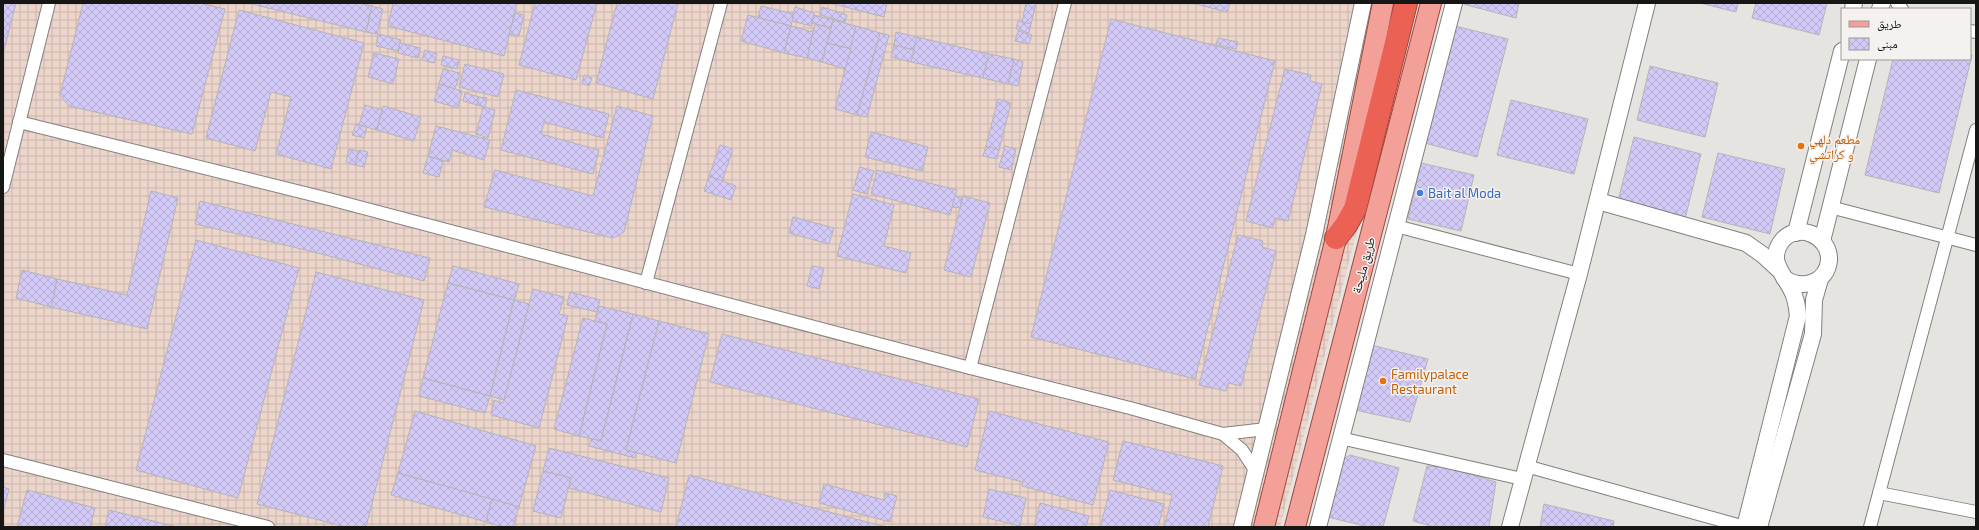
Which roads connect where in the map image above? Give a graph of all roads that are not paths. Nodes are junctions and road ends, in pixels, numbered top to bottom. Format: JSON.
{"nodes":[{"id":1,"x":49,"y":3,"type":"edge"},
{"id":2,"x":721,"y":3,"type":"edge"},
{"id":3,"x":1065,"y":3,"type":"edge"},
{"id":4,"x":1364,"y":3,"type":"edge"},
{"id":5,"x":1406,"y":3,"type":"edge"},
{"id":6,"x":1431,"y":3,"type":"edge"},
{"id":7,"x":1454,"y":3,"type":"edge"},
{"id":8,"x":1647,"y":3,"type":"edge"},
{"id":9,"x":1382,"y":8,"type":"edge"},
{"id":10,"x":1841,"y":55,"type":"edge"},
{"id":11,"x":1868,"y":60,"type":"edge"},
{"id":12,"x":19,"y":122,"type":"junction"},
{"id":13,"x":1975,"y":136,"type":"edge"},
{"id":14,"x":3,"y":187,"type":"edge"},
{"id":15,"x":1598,"y":201,"type":"junction"},
{"id":16,"x":1830,"y":207,"type":"junction"},
{"id":17,"x":1396,"y":226,"type":"junction"},
{"id":18,"x":1793,"y":234,"type":"junction"},
{"id":19,"x":1949,"y":237,"type":"junction"},
{"id":20,"x":1336,"y":238,"type":"junction"},
{"id":21,"x":1822,"y":241,"type":"junction"},
{"id":22,"x":1746,"y":243,"type":"junction"},
{"id":23,"x":1976,"y":245,"type":"edge"},
{"id":24,"x":1781,"y":273,"type":"junction"},
{"id":25,"x":1579,"y":274,"type":"junction"},
{"id":26,"x":1820,"y":279,"type":"junction"},
{"id":27,"x":646,"y":283,"type":"junction"},
{"id":28,"x":970,"y":368,"type":"junction"},
{"id":29,"x":1266,"y":428,"type":"junction"},
{"id":30,"x":1223,"y":434,"type":"junction"},
{"id":31,"x":1340,"y":438,"type":"junction"},
{"id":32,"x":3,"y":460,"type":"edge"},
{"id":33,"x":1255,"y":470,"type":"junction"},
{"id":34,"x":1524,"y":472,"type":"junction"},
{"id":35,"x":1879,"y":493,"type":"junction"},
{"id":36,"x":1976,"y":512,"type":"edge"},
{"id":37,"x":267,"y":527,"type":"edge"},
{"id":38,"x":1242,"y":527,"type":"edge"},
{"id":39,"x":1264,"y":527,"type":"edge"},
{"id":40,"x":1295,"y":527,"type":"edge"},
{"id":41,"x":1318,"y":527,"type":"edge"},
{"id":42,"x":1510,"y":527,"type":"edge"},
{"id":43,"x":1745,"y":527,"type":"edge"},
{"id":44,"x":1759,"y":527,"type":"edge"},
{"id":45,"x":1870,"y":527,"type":"edge"}],
"edges":[{"from":1,"to":12,"type":"street"},
{"from":2,"to":27,"type":"street"},
{"from":3,"to":28,"type":"street"},
{"from":4,"to":29,"type":"street"},
{"from":5,"to":20,"type":"highway"},
{"from":6,"to":40,"type":"main road","name":"طريق مليحة"},
{"from":7,"to":17,"type":"street"},
{"from":8,"to":15,"type":"street"},
{"from":9,"to":20,"type":"main road"},
{"from":10,"to":18,"type":"street"},
{"from":11,"to":16,"type":"street"},
{"from":12,"to":14,"type":"street"},
{"from":12,"to":27,"type":"street"},
{"from":13,"to":19,"type":"street"},
{"from":15,"to":22,"type":"street"},
{"from":15,"to":25,"type":"street"},
{"from":16,"to":19,"type":"street"},
{"from":16,"to":21,"type":"street"},
{"from":17,"to":25,"type":"street"},
{"from":17,"to":31,"type":"street"},
{"from":18,"to":21,"type":"street"},
{"from":18,"to":22,"type":"street"},
{"from":18,"to":24,"type":"street"},
{"from":19,"to":23,"type":"street"},
{"from":19,"to":35,"type":"street"},
{"from":20,"to":39,"type":"main road"},
{"from":21,"to":26,"type":"street"},
{"from":22,"to":24,"type":"street"},
{"from":24,"to":26,"type":"street"},
{"from":24,"to":43,"type":"street"},
{"from":25,"to":34,"type":"street"},
{"from":26,"to":44,"type":"street"},
{"from":27,"to":28,"type":"street"},
{"from":28,"to":30,"type":"street"},
{"from":29,"to":30,"type":"street"},
{"from":29,"to":33,"type":"street"},
{"from":30,"to":33,"type":"street"},
{"from":31,"to":34,"type":"street"},
{"from":31,"to":41,"type":"street"},
{"from":32,"to":37,"type":"street"},
{"from":33,"to":38,"type":"street"},
{"from":34,"to":42,"type":"street"},
{"from":34,"to":43,"type":"street"},
{"from":35,"to":36,"type":"street"},
{"from":35,"to":45,"type":"street"}]}
